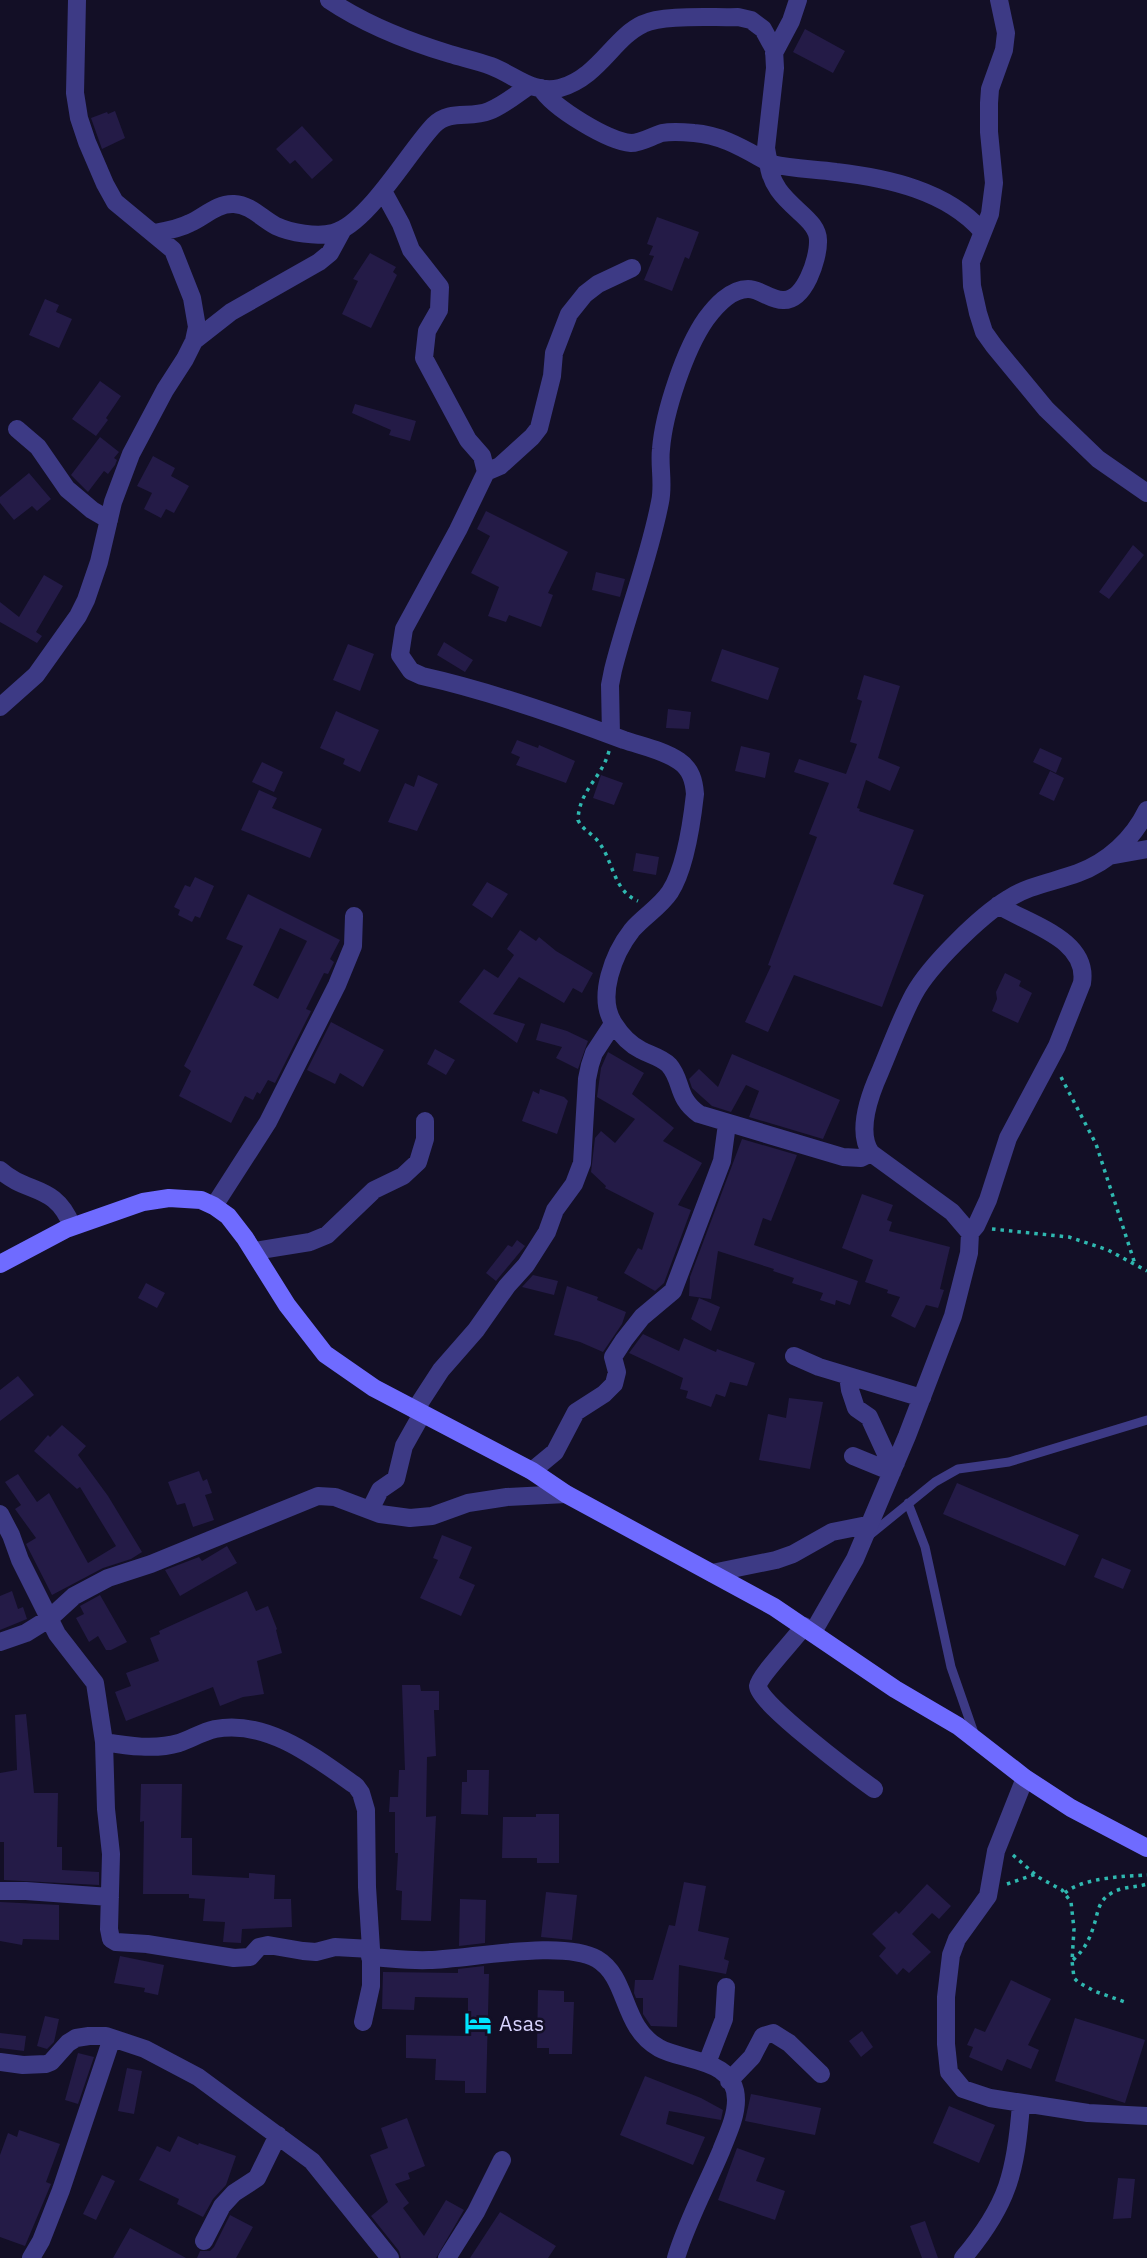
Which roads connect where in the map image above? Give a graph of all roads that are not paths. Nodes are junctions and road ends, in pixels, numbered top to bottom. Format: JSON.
{"nodes":[{"id":1,"x":77,"y":0,"type":"edge"},
{"id":2,"x":329,"y":0,"type":"edge"},
{"id":3,"x":798,"y":0,"type":"edge"},
{"id":4,"x":999,"y":0,"type":"edge"},
{"id":5,"x":774,"y":53,"type":"junction"},
{"id":6,"x":535,"y":87,"type":"junction"},
{"id":7,"x":768,"y":161,"type":"junction"},
{"id":8,"x":383,"y":191,"type":"junction"},
{"id":9,"x":342,"y":231,"type":"junction"},
{"id":10,"x":982,"y":231,"type":"junction"},
{"id":11,"x":154,"y":233,"type":"junction"},
{"id":12,"x":632,"y":268,"type":"dead end"},
{"id":13,"x":194,"y":341,"type":"junction"},
{"id":14,"x":17,"y":429,"type":"dead end"},
{"id":15,"x":486,"y":472,"type":"junction"},
{"id":16,"x":1147,"y":493,"type":"edge"},
{"id":17,"x":109,"y":520,"type":"junction"},
{"id":18,"x":0,"y":707,"type":"edge"},
{"id":19,"x":612,"y":735,"type":"junction"},
{"id":20,"x":1147,"y":810,"type":"edge"},
{"id":21,"x":1147,"y":849,"type":"edge"},
{"id":22,"x":1109,"y":856,"type":"junction"},
{"id":23,"x":998,"y":905,"type":"junction"},
{"id":24,"x":354,"y":916,"type":"dead end"},
{"id":25,"x":613,"y":1024,"type":"junction"},
{"id":26,"x":425,"y":1121,"type":"dead end"},
{"id":27,"x":727,"y":1124,"type":"junction"},
{"id":28,"x":871,"y":1153,"type":"junction"},
{"id":29,"x":0,"y":1170,"type":"edge"},
{"id":30,"x":214,"y":1206,"type":"junction"},
{"id":31,"x":72,"y":1226,"type":"junction"},
{"id":32,"x":973,"y":1229,"type":"junction"},
{"id":33,"x":254,"y":1251,"type":"junction"},
{"id":34,"x":0,"y":1264,"type":"edge"},
{"id":35,"x":793,"y":1356,"type":"dead end"},
{"id":36,"x":849,"y":1376,"type":"junction"},
{"id":37,"x":922,"y":1398,"type":"junction"},
{"id":38,"x":419,"y":1412,"type":"junction"},
{"id":39,"x":1147,"y":1420,"type":"edge"},
{"id":40,"x":853,"y":1456,"type":"dead end"},
{"id":41,"x":894,"y":1468,"type":"junction"},
{"id":42,"x":532,"y":1471,"type":"junction"},
{"id":43,"x":566,"y":1494,"type":"junction"},
{"id":44,"x":908,"y":1503,"type":"junction"},
{"id":45,"x":370,"y":1510,"type":"junction"},
{"id":46,"x":0,"y":1514,"type":"edge"},
{"id":47,"x":867,"y":1525,"type":"junction"},
{"id":48,"x":861,"y":1542,"type":"junction"},
{"id":49,"x":712,"y":1573,"type":"junction"},
{"id":50,"x":50,"y":1618,"type":"junction"},
{"id":51,"x":809,"y":1629,"type":"junction"},
{"id":52,"x":0,"y":1642,"type":"edge"},
{"id":53,"x":976,"y":1740,"type":"junction"},
{"id":54,"x":104,"y":1742,"type":"junction"},
{"id":55,"x":1025,"y":1778,"type":"junction"},
{"id":56,"x":874,"y":1789,"type":"dead end"},
{"id":57,"x":1147,"y":1847,"type":"edge"},
{"id":58,"x":0,"y":1891,"type":"edge"},
{"id":59,"x":110,"y":1897,"type":"junction"},
{"id":60,"x":371,"y":1953,"type":"junction"},
{"id":61,"x":726,"y":1987,"type":"dead end"},
{"id":62,"x":363,"y":2022,"type":"dead end"},
{"id":63,"x":112,"y":2038,"type":"junction"},
{"id":64,"x":0,"y":2062,"type":"edge"},
{"id":65,"x":707,"y":2063,"type":"junction"},
{"id":66,"x":821,"y":2074,"type":"dead end"},
{"id":67,"x":729,"y":2081,"type":"junction"},
{"id":68,"x":1021,"y":2104,"type":"junction"},
{"id":69,"x":1147,"y":2116,"type":"edge"},
{"id":70,"x":278,"y":2135,"type":"junction"},
{"id":71,"x":502,"y":2160,"type":"dead end"},
{"id":72,"x":204,"y":2241,"type":"dead end"},
{"id":73,"x":31,"y":2258,"type":"edge"},
{"id":74,"x":390,"y":2258,"type":"edge"},
{"id":75,"x":447,"y":2258,"type":"edge"},
{"id":76,"x":676,"y":2258,"type":"edge"},
{"id":77,"x":963,"y":2258,"type":"edge"}],
"edges":[{"from":1,"to":11,"type":"street"},
{"from":2,"to":6,"type":"street"},
{"from":3,"to":5,"type":"street"},
{"from":4,"to":10,"type":"street"},
{"from":5,"to":6,"type":"street"},
{"from":5,"to":7,"type":"street"},
{"from":6,"to":7,"type":"street"},
{"from":6,"to":8,"type":"street"},
{"from":7,"to":10,"type":"street"},
{"from":7,"to":19,"type":"street"},
{"from":8,"to":9,"type":"street"},
{"from":8,"to":15,"type":"street"},
{"from":9,"to":11,"type":"street"},
{"from":9,"to":13,"type":"street"},
{"from":10,"to":16,"type":"street"},
{"from":11,"to":13,"type":"street"},
{"from":12,"to":15,"type":"street"},
{"from":13,"to":17,"type":"street"},
{"from":14,"to":17,"type":"street"},
{"from":15,"to":19,"type":"street"},
{"from":17,"to":18,"type":"street"},
{"from":19,"to":25,"type":"street"},
{"from":20,"to":22,"type":"street"},
{"from":21,"to":22,"type":"street"},
{"from":22,"to":23,"type":"street"},
{"from":23,"to":28,"type":"street"},
{"from":23,"to":32,"type":"street"},
{"from":24,"to":30,"type":"street"},
{"from":25,"to":27,"type":"street"},
{"from":25,"to":38,"type":"street"},
{"from":26,"to":33,"type":"street"},
{"from":27,"to":28,"type":"street"},
{"from":27,"to":42,"type":"street"},
{"from":28,"to":32,"type":"street"},
{"from":29,"to":31,"type":"street"},
{"from":30,"to":31,"type":"street"},
{"from":30,"to":33,"type":"street"},
{"from":31,"to":34,"type":"street"},
{"from":32,"to":37,"type":"street"},
{"from":33,"to":38,"type":"street"},
{"from":35,"to":36,"type":"street"},
{"from":36,"to":37,"type":"street"},
{"from":36,"to":41,"type":"street"},
{"from":37,"to":41,"type":"street"},
{"from":38,"to":42,"type":"street"},
{"from":38,"to":45,"type":"street"},
{"from":39,"to":44,"type":"lane"},
{"from":40,"to":41,"type":"street"},
{"from":41,"to":47,"type":"street"},
{"from":42,"to":43,"type":"street"},
{"from":43,"to":45,"type":"street"},
{"from":43,"to":49,"type":"street"},
{"from":44,"to":48,"type":"lane"},
{"from":44,"to":53,"type":"lane"},
{"from":45,"to":50,"type":"street"},
{"from":46,"to":50,"type":"street"},
{"from":47,"to":48,"type":"street"},
{"from":47,"to":49,"type":"street"},
{"from":48,"to":51,"type":"street"},
{"from":49,"to":51,"type":"street"},
{"from":50,"to":52,"type":"street"},
{"from":50,"to":54,"type":"street"},
{"from":51,"to":53,"type":"street"},
{"from":51,"to":56,"type":"street"},
{"from":53,"to":55,"type":"street"},
{"from":54,"to":59,"type":"street"},
{"from":54,"to":60,"type":"street"},
{"from":55,"to":57,"type":"street"},
{"from":55,"to":68,"type":"street"},
{"from":58,"to":59,"type":"street"},
{"from":59,"to":60,"type":"street"},
{"from":60,"to":62,"type":"street"},
{"from":60,"to":65,"type":"street"},
{"from":61,"to":65,"type":"street"},
{"from":63,"to":64,"type":"street"},
{"from":63,"to":70,"type":"street"},
{"from":63,"to":73,"type":"street"},
{"from":65,"to":67,"type":"street"},
{"from":66,"to":67,"type":"street"},
{"from":67,"to":76,"type":"street"},
{"from":68,"to":69,"type":"street"},
{"from":68,"to":77,"type":"street"},
{"from":70,"to":72,"type":"street"},
{"from":70,"to":74,"type":"street"},
{"from":71,"to":75,"type":"street"}]}
